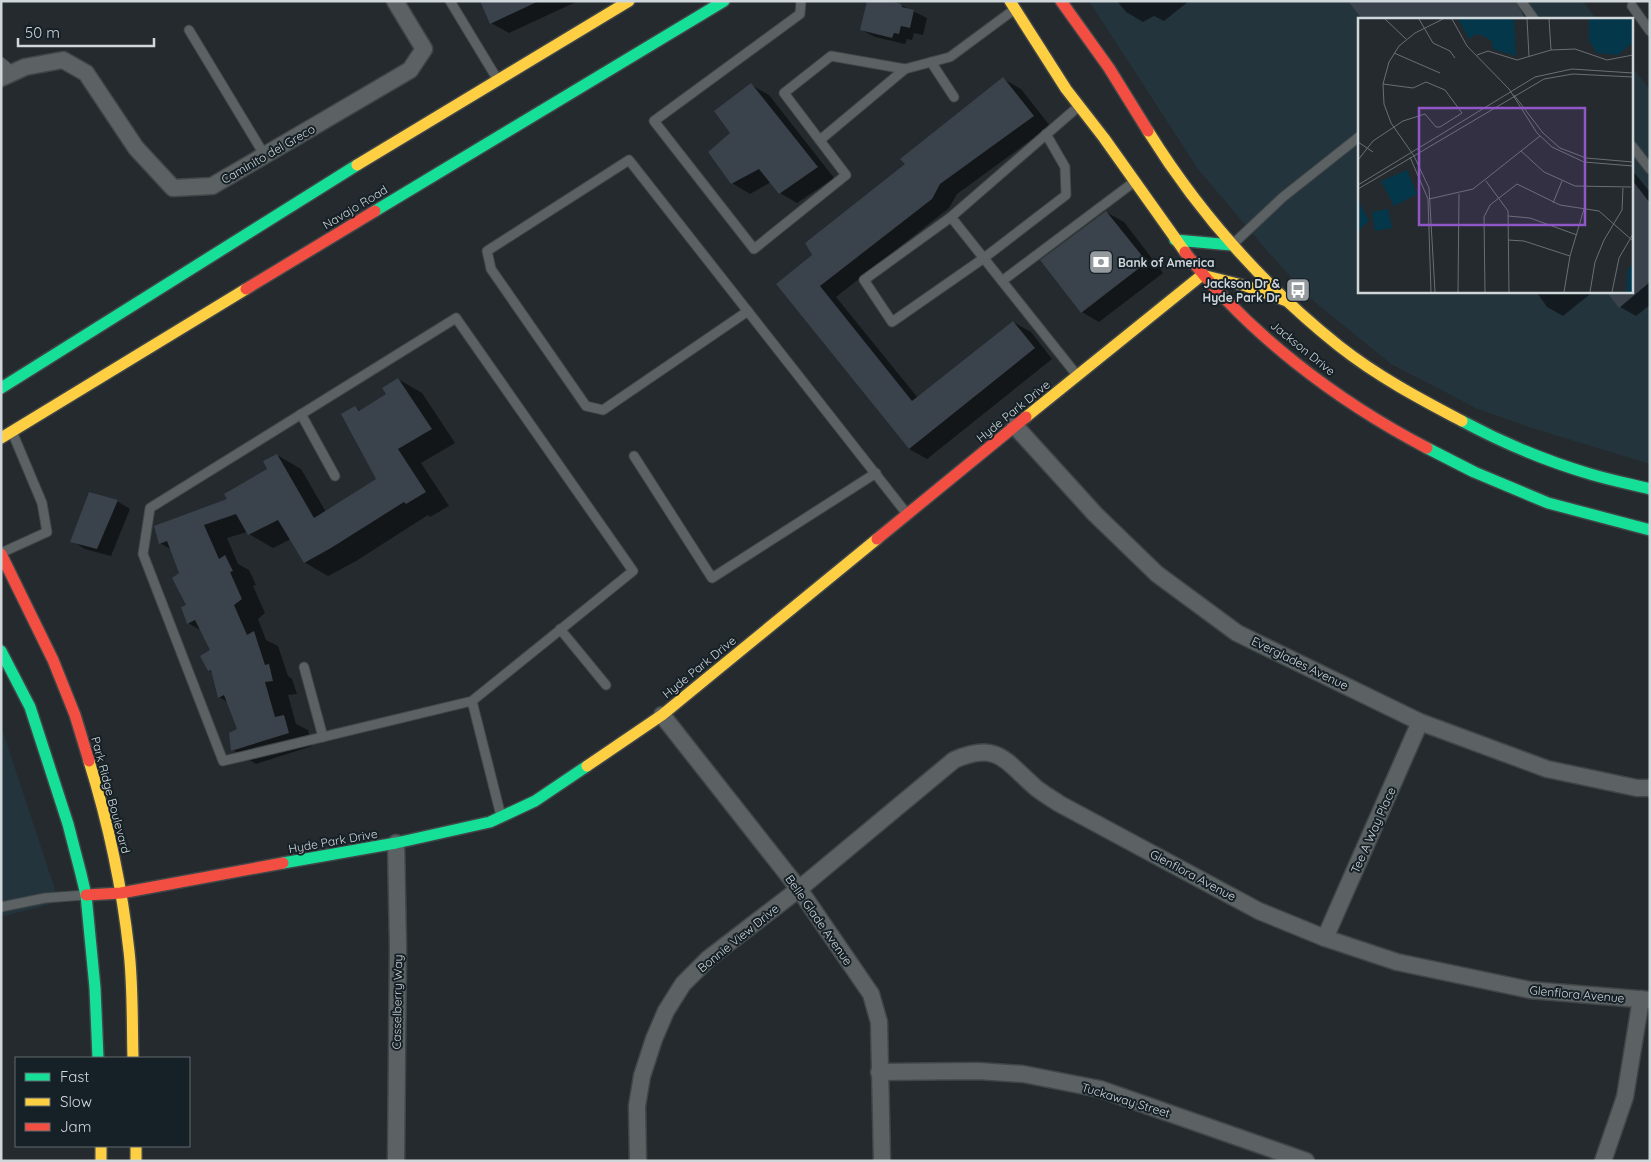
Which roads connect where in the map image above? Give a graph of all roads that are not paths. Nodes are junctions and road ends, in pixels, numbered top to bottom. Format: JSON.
{"nodes":[{"id":1,"x":395,"y":1,"type":"edge"},
{"id":2,"x":450,"y":1,"type":"edge"},
{"id":3,"x":629,"y":1,"type":"edge"},
{"id":4,"x":724,"y":1,"type":"edge"},
{"id":5,"x":801,"y":1,"type":"edge"},
{"id":6,"x":1061,"y":1,"type":"edge"},
{"id":7,"x":1521,"y":1,"type":"edge"},
{"id":8,"x":1012,"y":5,"type":"edge"},
{"id":9,"x":1632,"y":6,"type":"dead end"},
{"id":10,"x":1533,"y":18,"type":"edge"},
{"id":11,"x":189,"y":30,"type":"dead end"},
{"id":12,"x":1650,"y":31,"type":"edge"},
{"id":13,"x":931,"y":62,"type":"junction"},
{"id":14,"x":905,"y":69,"type":"junction"},
{"id":15,"x":5,"y":71,"type":"edge"},
{"id":16,"x":498,"y":80,"type":"junction"},
{"id":17,"x":954,"y":97,"type":"dead end"},
{"id":18,"x":1079,"y":106,"type":"junction"},
{"id":19,"x":1046,"y":134,"type":"junction"},
{"id":20,"x":1358,"y":138,"type":"edge"},
{"id":21,"x":820,"y":140,"type":"junction"},
{"id":22,"x":1634,"y":149,"type":"edge"},
{"id":23,"x":265,"y":156,"type":"junction"},
{"id":24,"x":1650,"y":170,"type":"edge"},
{"id":25,"x":1134,"y":182,"type":"junction"},
{"id":26,"x":951,"y":217,"type":"junction"},
{"id":27,"x":1174,"y":240,"type":"junction"},
{"id":28,"x":1232,"y":245,"type":"junction"},
{"id":29,"x":984,"y":258,"type":"junction"},
{"id":30,"x":1202,"y":275,"type":"junction"},
{"id":31,"x":1002,"y":280,"type":"junction"},
{"id":32,"x":1286,"y":300,"type":"junction"},
{"id":33,"x":748,"y":311,"type":"junction"},
{"id":34,"x":1078,"y":376,"type":"junction"},
{"id":35,"x":1,"y":388,"type":"edge"},
{"id":36,"x":301,"y":414,"type":"junction"},
{"id":37,"x":1015,"y":426,"type":"junction"},
{"id":38,"x":12,"y":432,"type":"junction"},
{"id":39,"x":1,"y":438,"type":"edge"},
{"id":40,"x":634,"y":456,"type":"dead end"},
{"id":41,"x":876,"y":473,"type":"junction"},
{"id":42,"x":335,"y":476,"type":"dead end"},
{"id":43,"x":1650,"y":489,"type":"edge"},
{"id":44,"x":908,"y":514,"type":"junction"},
{"id":45,"x":1650,"y":530,"type":"edge"},
{"id":46,"x":1,"y":554,"type":"edge"},
{"id":47,"x":560,"y":629,"type":"junction"},
{"id":48,"x":1,"y":651,"type":"edge"},
{"id":49,"x":304,"y":667,"type":"dead end"},
{"id":50,"x":606,"y":685,"type":"dead end"},
{"id":51,"x":472,"y":701,"type":"junction"},
{"id":52,"x":662,"y":715,"type":"junction"},
{"id":53,"x":1420,"y":722,"type":"junction"},
{"id":54,"x":323,"y":737,"type":"junction"},
{"id":55,"x":1650,"y":788,"type":"edge"},
{"id":56,"x":501,"y":816,"type":"junction"},
{"id":57,"x":396,"y":843,"type":"junction"},
{"id":58,"x":799,"y":889,"type":"junction"},
{"id":59,"x":122,"y":893,"type":"junction"},
{"id":60,"x":86,"y":895,"type":"junction"},
{"id":61,"x":1,"y":907,"type":"edge"},
{"id":62,"x":1325,"y":938,"type":"junction"},
{"id":63,"x":1645,"y":1000,"type":"edge"},
{"id":64,"x":98,"y":1057,"type":"edge"},
{"id":65,"x":132,"y":1057,"type":"edge"},
{"id":66,"x":879,"y":1072,"type":"junction"},
{"id":67,"x":101,"y":1147,"type":"edge"},
{"id":68,"x":136,"y":1147,"type":"edge"},
{"id":69,"x":101,"y":1161,"type":"edge"},
{"id":70,"x":136,"y":1161,"type":"edge"},
{"id":71,"x":396,"y":1161,"type":"edge"},
{"id":72,"x":638,"y":1161,"type":"edge"},
{"id":73,"x":882,"y":1161,"type":"edge"},
{"id":74,"x":1306,"y":1161,"type":"edge"},
{"id":75,"x":1603,"y":1161,"type":"edge"}],
"edges":[{"from":1,"to":23,"type":"street","name":"Caminito del Greco"},
{"from":2,"to":16,"type":"lane"},
{"from":3,"to":16,"type":"main road"},
{"from":4,"to":38,"type":"main road","name":"Navajo Road"},
{"from":5,"to":21,"type":"lane"},
{"from":6,"to":28,"type":"main road","name":"Jackson Drive"},
{"from":7,"to":10,"type":"lane"},
{"from":8,"to":13,"type":"lane"},
{"from":8,"to":18,"type":"main road","name":"Jackson Drive"},
{"from":9,"to":12,"type":"lane"},
{"from":11,"to":23,"type":"lane"},
{"from":13,"to":14,"type":"lane"},
{"from":13,"to":17,"type":"lane"},
{"from":14,"to":21,"type":"lane"},
{"from":14,"to":21,"type":"lane"},
{"from":15,"to":23,"type":"street","name":"Caminito del Greco"},
{"from":16,"to":35,"type":"main road"},
{"from":18,"to":19,"type":"lane"},
{"from":18,"to":25,"type":"main road","name":"Jackson Drive"},
{"from":19,"to":26,"type":"lane"},
{"from":19,"to":29,"type":"lane"},
{"from":20,"to":28,"type":"lane"},
{"from":22,"to":24,"type":"lane"},
{"from":25,"to":27,"type":"main road","name":"Jackson Drive"},
{"from":25,"to":31,"type":"lane"},
{"from":26,"to":29,"type":"lane"},
{"from":26,"to":29,"type":"lane"},
{"from":27,"to":28,"type":"main road"},
{"from":27,"to":30,"type":"main road","name":"Jackson Drive"},
{"from":28,"to":32,"type":"main road","name":"Jackson Drive"},
{"from":29,"to":31,"type":"lane"},
{"from":30,"to":32,"type":"main road"},
{"from":30,"to":34,"type":"main road","name":"Hyde Park Drive"},
{"from":30,"to":45,"type":"main road","name":"Jackson Drive"},
{"from":31,"to":34,"type":"lane"},
{"from":32,"to":43,"type":"main road","name":"Jackson Drive"},
{"from":33,"to":33,"type":"lane"},
{"from":33,"to":41,"type":"lane"},
{"from":34,"to":37,"type":"main road","name":"Hyde Park Drive"},
{"from":36,"to":42,"type":"lane"},
{"from":36,"to":47,"type":"lane"},
{"from":36,"to":54,"type":"lane"},
{"from":37,"to":44,"type":"main road","name":"Hyde Park Drive"},
{"from":37,"to":53,"type":"street","name":"Everglades Avenue"},
{"from":38,"to":39,"type":"main road","name":"Navajo Road"},
{"from":38,"to":46,"type":"lane"},
{"from":40,"to":41,"type":"lane"},
{"from":41,"to":44,"type":"lane"},
{"from":44,"to":52,"type":"main road","name":"Hyde Park Drive"},
{"from":46,"to":59,"type":"main road","name":"Park Ridge Boulevard"},
{"from":47,"to":50,"type":"lane"},
{"from":47,"to":51,"type":"lane"},
{"from":48,"to":60,"type":"main road"},
{"from":49,"to":54,"type":"lane"},
{"from":51,"to":54,"type":"lane"},
{"from":51,"to":56,"type":"lane"},
{"from":52,"to":56,"type":"main road","name":"Hyde Park Drive"},
{"from":52,"to":58,"type":"street","name":"Belle Glade Avenue"},
{"from":53,"to":55,"type":"street","name":"Everglades Avenue"},
{"from":53,"to":62,"type":"street","name":"Tee A Way Place"},
{"from":56,"to":57,"type":"main road","name":"Hyde Park Drive"},
{"from":57,"to":59,"type":"main road","name":"Hyde Park Drive"},
{"from":57,"to":71,"type":"street","name":"Casselberry Way"},
{"from":58,"to":62,"type":"street","name":"Glenflora Avenue"},
{"from":58,"to":66,"type":"street","name":"Belle Glade Avenue"},
{"from":58,"to":72,"type":"street","name":"Bonnie View Drive"},
{"from":59,"to":60,"type":"main road","name":"Hyde Park Drive"},
{"from":59,"to":65,"type":"main road","name":"Park Ridge Boulevard"},
{"from":60,"to":61,"type":"lane"},
{"from":60,"to":64,"type":"main road"},
{"from":62,"to":63,"type":"street","name":"Glenflora Avenue"},
{"from":63,"to":75,"type":"street"},
{"from":66,"to":73,"type":"street","name":"Belle Glade Avenue"},
{"from":66,"to":74,"type":"street","name":"Tuckaway Street"},
{"from":67,"to":69,"type":"main road"},
{"from":68,"to":70,"type":"main road"}]}
